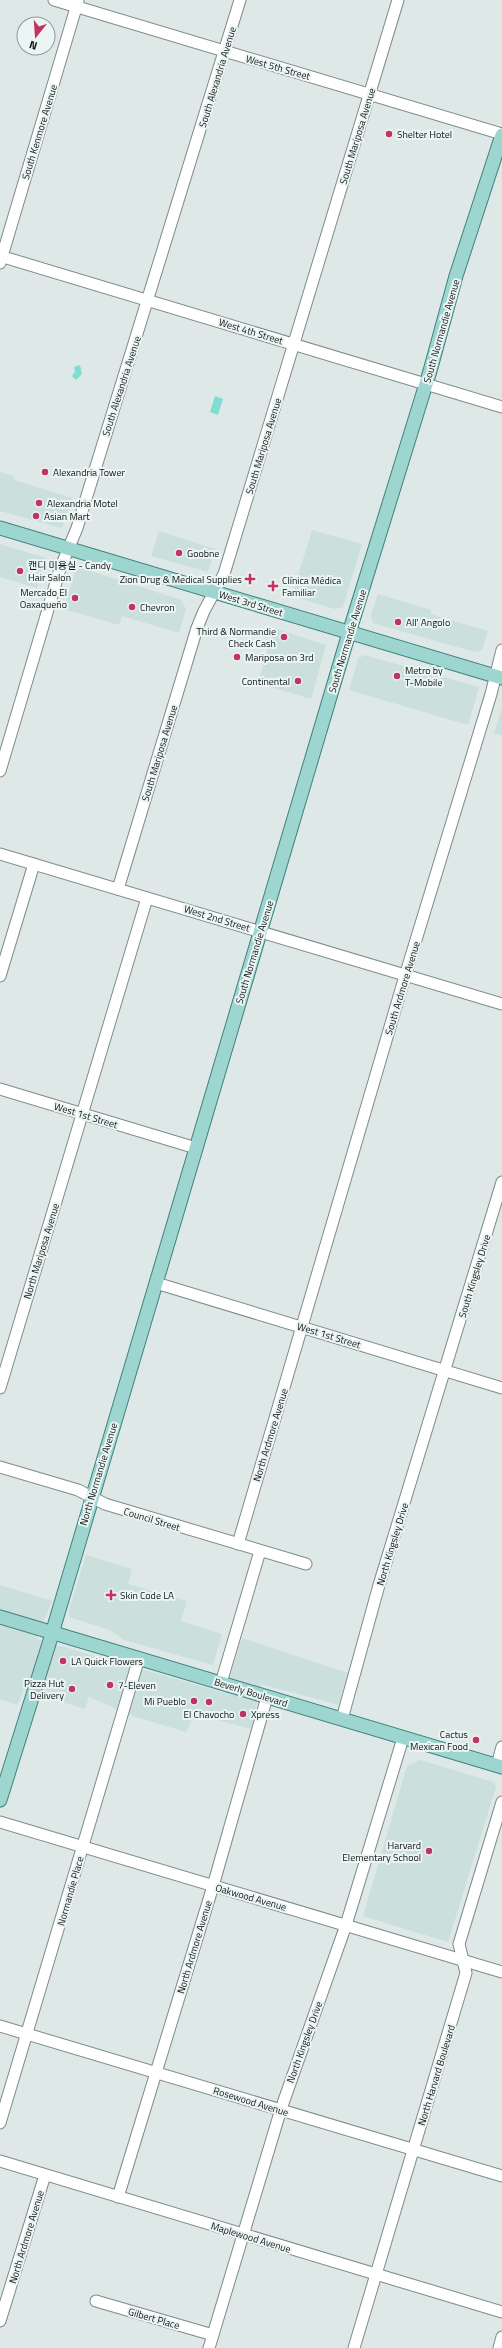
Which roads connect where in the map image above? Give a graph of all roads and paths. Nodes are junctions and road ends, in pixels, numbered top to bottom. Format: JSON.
{"nodes":[{"id":1,"x":54,"y":0,"type":"edge"},
{"id":2,"x":240,"y":0,"type":"edge"},
{"id":3,"x":398,"y":0,"type":"edge"},
{"id":4,"x":77,"y":3,"type":"edge"},
{"id":5,"x":225,"y":52,"type":"junction"},
{"id":6,"x":370,"y":94,"type":"junction"},
{"id":7,"x":502,"y":135,"type":"edge"},
{"id":8,"x":1,"y":258,"type":"edge"},
{"id":9,"x":148,"y":300,"type":"junction"},
{"id":10,"x":294,"y":344,"type":"junction"},
{"id":11,"x":426,"y":384,"type":"junction"},
{"id":12,"x":502,"y":407,"type":"edge"},
{"id":13,"x":0,"y":528,"type":"edge"},
{"id":14,"x":68,"y":549,"type":"junction"},
{"id":15,"x":214,"y":592,"type":"junction"},
{"id":16,"x":349,"y":633,"type":"junction"},
{"id":17,"x":502,"y":650,"type":"edge"},
{"id":18,"x":499,"y":677,"type":"edge"},
{"id":19,"x":0,"y":771,"type":"edge"},
{"id":20,"x":0,"y":854,"type":"edge"},
{"id":21,"x":34,"y":864,"type":"junction"},
{"id":22,"x":118,"y":889,"type":"junction"},
{"id":23,"x":147,"y":898,"type":"junction"},
{"id":24,"x":260,"y":931,"type":"junction"},
{"id":25,"x":0,"y":976,"type":"edge"},
{"id":26,"x":405,"y":976,"type":"junction"},
{"id":27,"x":502,"y":1004,"type":"edge"},
{"id":28,"x":0,"y":1089,"type":"edge"},
{"id":29,"x":82,"y":1113,"type":"junction"},
{"id":30,"x":196,"y":1148,"type":"junction"},
{"id":31,"x":502,"y":1182,"type":"edge"},
{"id":32,"x":156,"y":1283,"type":"junction"},
{"id":33,"x":302,"y":1327,"type":"junction"},
{"id":34,"x":446,"y":1371,"type":"junction"},
{"id":35,"x":0,"y":1388,"type":"edge"},
{"id":36,"x":502,"y":1388,"type":"edge"},
{"id":37,"x":0,"y":1467,"type":"edge"},
{"id":38,"x":91,"y":1497,"type":"junction"},
{"id":39,"x":238,"y":1544,"type":"junction"},
{"id":40,"x":260,"y":1551,"type":"junction"},
{"id":41,"x":306,"y":1564,"type":"dead end"},
{"id":42,"x":0,"y":1617,"type":"edge"},
{"id":43,"x":51,"y":1632,"type":"junction"},
{"id":44,"x":139,"y":1658,"type":"junction"},
{"id":45,"x":221,"y":1683,"type":"junction"},
{"id":46,"x":267,"y":1697,"type":"junction"},
{"id":47,"x":342,"y":1719,"type":"junction"},
{"id":48,"x":403,"y":1738,"type":"junction"},
{"id":49,"x":502,"y":1747,"type":"edge"},
{"id":50,"x":499,"y":1766,"type":"edge"},
{"id":51,"x":0,"y":1800,"type":"edge"},
{"id":52,"x":502,"y":1802,"type":"edge"},
{"id":53,"x":0,"y":1822,"type":"edge"},
{"id":54,"x":83,"y":1846,"type":"junction"},
{"id":55,"x":213,"y":1886,"type":"junction"},
{"id":56,"x":346,"y":1925,"type":"junction"},
{"id":57,"x":463,"y":1960,"type":"junction"},
{"id":58,"x":502,"y":1972,"type":"edge"},
{"id":59,"x":0,"y":2026,"type":"edge"},
{"id":60,"x":27,"y":2035,"type":"junction"},
{"id":61,"x":156,"y":2072,"type":"junction"},
{"id":62,"x":281,"y":2110,"type":"junction"},
{"id":63,"x":0,"y":2123,"type":"edge"},
{"id":64,"x":413,"y":2150,"type":"junction"},
{"id":65,"x":0,"y":2161,"type":"edge"},
{"id":66,"x":45,"y":2175,"type":"junction"},
{"id":67,"x":502,"y":2176,"type":"edge"},
{"id":68,"x":118,"y":2197,"type":"junction"},
{"id":69,"x":243,"y":2235,"type":"junction"},
{"id":70,"x":376,"y":2274,"type":"junction"},
{"id":71,"x":96,"y":2301,"type":"dead end"},
{"id":72,"x":502,"y":2312,"type":"edge"},
{"id":73,"x":0,"y":2321,"type":"edge"},
{"id":74,"x":213,"y":2335,"type":"junction"},
{"id":75,"x":502,"y":2337,"type":"edge"},
{"id":76,"x":209,"y":2348,"type":"edge"},
{"id":77,"x":354,"y":2348,"type":"edge"},
{"id":78,"x":499,"y":2348,"type":"edge"}],
"edges":[{"from":1,"to":4,"type":"street","name":"West 5th Street"},
{"from":2,"to":5,"type":"street","name":"South Alexandria Avenue"},
{"from":3,"to":6,"type":"street","name":"South Mariposa Avenue"},
{"from":4,"to":5,"type":"street","name":"West 5th Street"},
{"from":4,"to":8,"type":"street","name":"South Kenmore Avenue"},
{"from":5,"to":6,"type":"street","name":"West 5th Street"},
{"from":5,"to":9,"type":"street","name":"South Alexandria Avenue"},
{"from":6,"to":7,"type":"street","name":"West 5th Street"},
{"from":6,"to":10,"type":"street","name":"South Mariposa Avenue"},
{"from":7,"to":11,"type":"main road","name":"South Normandie Avenue"},
{"from":8,"to":9,"type":"street","name":"West 4th Street"},
{"from":9,"to":10,"type":"street","name":"West 4th Street"},
{"from":9,"to":14,"type":"street","name":"South Alexandria Avenue"},
{"from":10,"to":11,"type":"street","name":"West 4th Street"},
{"from":10,"to":15,"type":"street","name":"South Mariposa Avenue"},
{"from":11,"to":12,"type":"street","name":"West 4th Street"},
{"from":11,"to":16,"type":"main road","name":"South Normandie Avenue"},
{"from":13,"to":14,"type":"main road","name":"West 3rd Street"},
{"from":14,"to":15,"type":"main road","name":"West 3rd Street"},
{"from":14,"to":19,"type":"street","name":"South Alexandria Avenue"},
{"from":15,"to":16,"type":"main road","name":"West 3rd Street"},
{"from":15,"to":22,"type":"street","name":"South Mariposa Avenue"},
{"from":16,"to":18,"type":"main road","name":"West 3rd Street"},
{"from":16,"to":24,"type":"main road","name":"South Normandie Avenue"},
{"from":17,"to":18,"type":"street","name":"South Ardmore Avenue"},
{"from":18,"to":26,"type":"street","name":"South Ardmore Avenue"},
{"from":20,"to":21,"type":"street","name":"West 2nd Street"},
{"from":21,"to":22,"type":"street","name":"West 2nd Street"},
{"from":21,"to":25,"type":"street"},
{"from":22,"to":23,"type":"street","name":"West 2nd Street"},
{"from":23,"to":24,"type":"street","name":"West 2nd Street"},
{"from":23,"to":29,"type":"street"},
{"from":24,"to":26,"type":"street","name":"West 2nd Street"},
{"from":24,"to":30,"type":"main road","name":"South Normandie Avenue"},
{"from":26,"to":27,"type":"street","name":"West 2nd Street"},
{"from":26,"to":33,"type":"street","name":"South Ardmore Avenue"},
{"from":28,"to":29,"type":"street","name":"West 1st Street"},
{"from":29,"to":30,"type":"street","name":"West 1st Street"},
{"from":29,"to":35,"type":"street","name":"North Mariposa Avenue"},
{"from":30,"to":32,"type":"main road","name":"North Normandie Avenue"},
{"from":31,"to":34,"type":"street","name":"South Kingsley Drive"},
{"from":32,"to":33,"type":"street","name":"West 1st Street"},
{"from":32,"to":38,"type":"main road","name":"North Normandie Avenue"},
{"from":33,"to":34,"type":"street","name":"West 1st Street"},
{"from":33,"to":39,"type":"street","name":"North Ardmore Avenue"},
{"from":34,"to":36,"type":"street","name":"West 1st Street"},
{"from":34,"to":47,"type":"street","name":"North Kingsley Drive"},
{"from":37,"to":38,"type":"street","name":"Council Street"},
{"from":38,"to":39,"type":"street","name":"Council Street"},
{"from":38,"to":43,"type":"main road","name":"North Normandie Avenue"},
{"from":39,"to":40,"type":"street","name":"Council Street"},
{"from":40,"to":41,"type":"street","name":"Council Street"},
{"from":40,"to":45,"type":"street"},
{"from":42,"to":43,"type":"main road","name":"Beverly Boulevard"},
{"from":43,"to":44,"type":"main road","name":"Beverly Boulevard"},
{"from":43,"to":51,"type":"main road","name":"North Normandie Avenue"},
{"from":44,"to":45,"type":"main road","name":"Beverly Boulevard"},
{"from":44,"to":54,"type":"street","name":"Normandie Place"},
{"from":45,"to":46,"type":"main road","name":"Beverly Boulevard"},
{"from":46,"to":47,"type":"main road","name":"Beverly Boulevard"},
{"from":46,"to":55,"type":"street","name":"North Ardmore Avenue"},
{"from":47,"to":48,"type":"main road","name":"Beverly Boulevard"},
{"from":48,"to":50,"type":"main road","name":"Beverly Boulevard"},
{"from":48,"to":56,"type":"street","name":"North Kingsley Drive"},
{"from":49,"to":50,"type":"street"},
{"from":52,"to":57,"type":"street","name":"North Harvard Boulevard"},
{"from":53,"to":54,"type":"street","name":"Oakwood Avenue"},
{"from":54,"to":55,"type":"street","name":"Oakwood Avenue"},
{"from":54,"to":60,"type":"street","name":"Normandie Place"},
{"from":55,"to":56,"type":"street","name":"Oakwood Avenue"},
{"from":55,"to":61,"type":"street","name":"North Ardmore Avenue"},
{"from":56,"to":57,"type":"street","name":"Oakwood Avenue"},
{"from":56,"to":62,"type":"street","name":"North Kingsley Drive"},
{"from":57,"to":58,"type":"street","name":"Oakwood Avenue"},
{"from":57,"to":64,"type":"street","name":"North Harvard Boulevard"},
{"from":59,"to":60,"type":"street","name":"Rosewood Avenue"},
{"from":60,"to":61,"type":"street","name":"Rosewood Avenue"},
{"from":60,"to":63,"type":"street","name":"Normandie Place"},
{"from":61,"to":62,"type":"street","name":"Rosewood Avenue"},
{"from":61,"to":68,"type":"street","name":"North Ardmore Avenue"},
{"from":62,"to":64,"type":"street","name":"Rosewood Avenue"},
{"from":62,"to":69,"type":"street","name":"North Kingsley Drive"},
{"from":64,"to":67,"type":"street","name":"Rosewood Avenue"},
{"from":64,"to":70,"type":"street","name":"North Harvard Boulevard"},
{"from":65,"to":66,"type":"street","name":"Maplewood Avenue"},
{"from":66,"to":68,"type":"street","name":"Maplewood Avenue"},
{"from":66,"to":73,"type":"street","name":"North Ardmore Avenue"},
{"from":68,"to":69,"type":"street","name":"Maplewood Avenue"},
{"from":69,"to":70,"type":"street","name":"Maplewood Avenue"},
{"from":69,"to":74,"type":"street","name":"North Kingsley Drive"},
{"from":70,"to":72,"type":"street","name":"Maplewood Avenue"},
{"from":70,"to":77,"type":"street","name":"North Harvard Boulevard"},
{"from":71,"to":74,"type":"street","name":"Gilbert Place"},
{"from":74,"to":76,"type":"street","name":"North Kingsley Drive"},
{"from":75,"to":78,"type":"street"}]}
